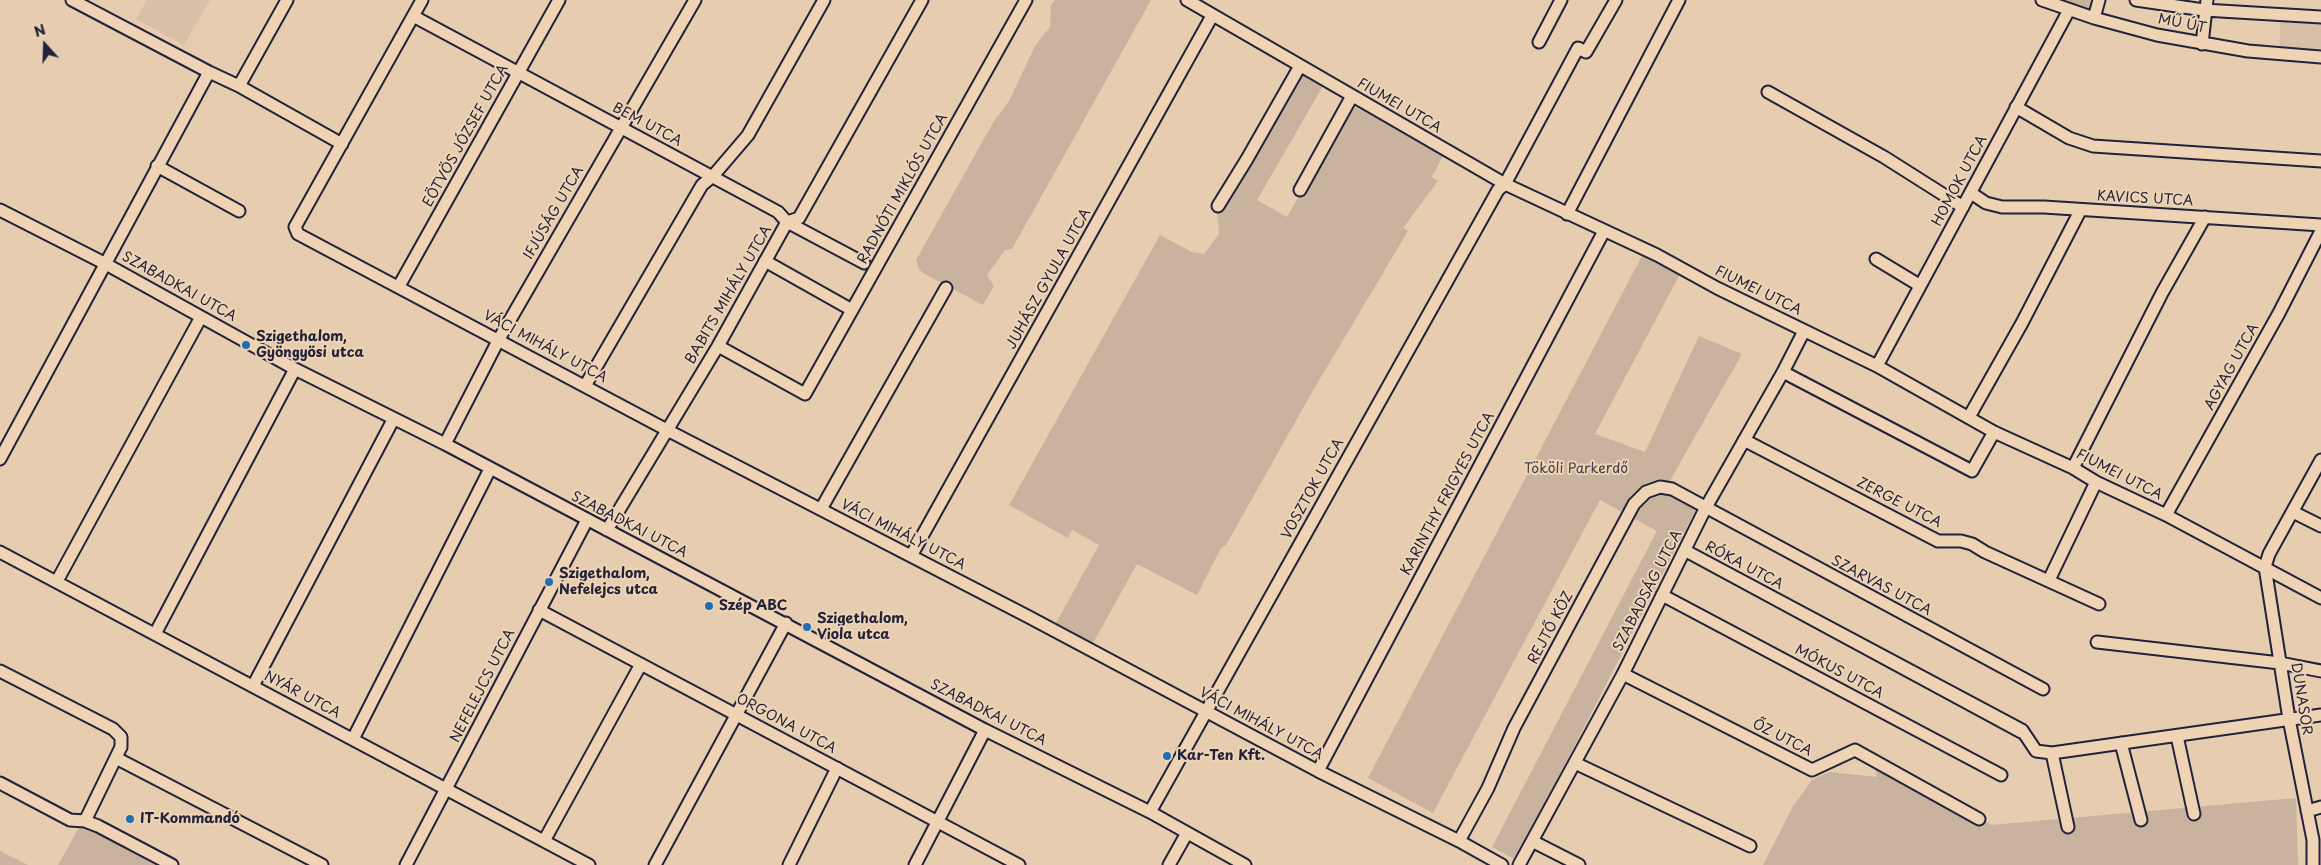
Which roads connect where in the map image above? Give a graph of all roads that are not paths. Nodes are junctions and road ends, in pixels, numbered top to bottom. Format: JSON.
{"nodes":[{"id":1,"x":72,"y":0,"type":"edge"},
{"id":2,"x":287,"y":0,"type":"edge"},
{"id":3,"x":422,"y":0,"type":"edge"},
{"id":4,"x":559,"y":0,"type":"edge"},
{"id":5,"x":696,"y":0,"type":"edge"},
{"id":6,"x":824,"y":0,"type":"edge"},
{"id":7,"x":922,"y":0,"type":"edge"},
{"id":8,"x":1026,"y":0,"type":"edge"},
{"id":9,"x":1188,"y":0,"type":"edge"},
{"id":10,"x":1561,"y":0,"type":"edge"},
{"id":11,"x":1616,"y":0,"type":"edge"},
{"id":12,"x":1679,"y":0,"type":"edge"},
{"id":13,"x":2042,"y":0,"type":"edge"},
{"id":14,"x":2100,"y":0,"type":"edge"},
{"id":15,"x":2136,"y":0,"type":"edge"},
{"id":16,"x":2208,"y":7,"type":"edge"},
{"id":17,"x":2069,"y":10,"type":"junction"},
{"id":18,"x":414,"y":16,"type":"junction"},
{"id":19,"x":1212,"y":16,"type":"junction"},
{"id":20,"x":2321,"y":17,"type":"edge"},
{"id":21,"x":2094,"y":18,"type":"junction"},
{"id":22,"x":1539,"y":42,"type":"dead end"},
{"id":23,"x":2202,"y":44,"type":"junction"},
{"id":24,"x":2321,"y":57,"type":"edge"},
{"id":25,"x":1300,"y":66,"type":"junction"},
{"id":26,"x":208,"y":72,"type":"junction"},
{"id":27,"x":518,"y":73,"type":"junction"},
{"id":28,"x":239,"y":86,"type":"junction"},
{"id":29,"x":1768,"y":92,"type":"dead end"},
{"id":30,"x":1352,"y":96,"type":"junction"},
{"id":31,"x":2016,"y":107,"type":"junction"},
{"id":32,"x":621,"y":128,"type":"junction"},
{"id":33,"x":342,"y":144,"type":"junction"},
{"id":34,"x":2321,"y":161,"type":"edge"},
{"id":35,"x":157,"y":166,"type":"junction"},
{"id":36,"x":713,"y":176,"type":"junction"},
{"id":37,"x":1505,"y":184,"type":"junction"},
{"id":38,"x":1300,"y":190,"type":"dead end"},
{"id":39,"x":1971,"y":193,"type":"junction"},
{"id":40,"x":1218,"y":206,"type":"dead end"},
{"id":41,"x":1963,"y":207,"type":"junction"},
{"id":42,"x":239,"y":211,"type":"dead end"},
{"id":43,"x":2080,"y":211,"type":"junction"},
{"id":44,"x":1567,"y":214,"type":"junction"},
{"id":45,"x":1,"y":215,"type":"edge"},
{"id":46,"x":2205,"y":217,"type":"junction"},
{"id":47,"x":787,"y":222,"type":"junction"},
{"id":48,"x":2321,"y":224,"type":"edge"},
{"id":49,"x":1604,"y":231,"type":"junction"},
{"id":50,"x":2321,"y":231,"type":"edge"},
{"id":51,"x":1876,"y":259,"type":"dead end"},
{"id":52,"x":765,"y":261,"type":"junction"},
{"id":53,"x":104,"y":263,"type":"junction"},
{"id":54,"x":864,"y":264,"type":"dead end"},
{"id":55,"x":1919,"y":285,"type":"junction"},
{"id":56,"x":399,"y":286,"type":"junction"},
{"id":57,"x":946,"y":288,"type":"dead end"},
{"id":58,"x":852,"y":310,"type":"junction"},
{"id":59,"x":201,"y":317,"type":"junction"},
{"id":60,"x":1804,"y":331,"type":"junction"},
{"id":61,"x":499,"y":339,"type":"junction"},
{"id":62,"x":718,"y":346,"type":"junction"},
{"id":63,"x":1877,"y":366,"type":"junction"},
{"id":64,"x":295,"y":369,"type":"junction"},
{"id":65,"x":1783,"y":372,"type":"junction"},
{"id":66,"x":585,"y":386,"type":"junction"},
{"id":67,"x":1969,"y":417,"type":"junction"},
{"id":68,"x":394,"y":420,"type":"junction"},
{"id":69,"x":667,"y":430,"type":"junction"},
{"id":70,"x":1994,"y":432,"type":"junction"},
{"id":71,"x":1744,"y":440,"type":"junction"},
{"id":72,"x":444,"y":444,"type":"junction"},
{"id":73,"x":0,"y":459,"type":"edge"},
{"id":74,"x":2320,"y":465,"type":"edge"},
{"id":75,"x":2073,"y":468,"type":"junction"},
{"id":76,"x":490,"y":469,"type":"junction"},
{"id":77,"x":2096,"y":482,"type":"junction"},
{"id":78,"x":821,"y":509,"type":"junction"},
{"id":79,"x":1705,"y":509,"type":"junction"},
{"id":80,"x":2293,"y":512,"type":"junction"},
{"id":81,"x":2166,"y":515,"type":"junction"},
{"id":82,"x":587,"y":520,"type":"junction"},
{"id":83,"x":2321,"y":526,"type":"edge"},
{"id":84,"x":607,"y":530,"type":"junction"},
{"id":85,"x":0,"y":552,"type":"edge"},
{"id":86,"x":1685,"y":552,"type":"junction"},
{"id":87,"x":911,"y":556,"type":"junction"},
{"id":88,"x":2265,"y":567,"type":"junction"},
{"id":89,"x":2049,"y":580,"type":"junction"},
{"id":90,"x":57,"y":581,"type":"junction"},
{"id":91,"x":1662,"y":595,"type":"junction"},
{"id":92,"x":2321,"y":598,"type":"edge"},
{"id":93,"x":2099,"y":604,"type":"dead end"},
{"id":94,"x":539,"y":610,"type":"junction"},
{"id":95,"x":786,"y":623,"type":"junction"},
{"id":96,"x":155,"y":634,"type":"junction"},
{"id":97,"x":2097,"y":642,"type":"dead end"},
{"id":98,"x":2280,"y":663,"type":"junction"},
{"id":99,"x":641,"y":664,"type":"junction"},
{"id":100,"x":0,"y":671,"type":"edge"},
{"id":101,"x":2321,"y":671,"type":"edge"},
{"id":102,"x":1623,"y":674,"type":"junction"},
{"id":103,"x":253,"y":686,"type":"junction"},
{"id":104,"x":2043,"y":689,"type":"dead end"},
{"id":105,"x":1205,"y":711,"type":"junction"},
{"id":106,"x":736,"y":714,"type":"junction"},
{"id":107,"x":2321,"y":715,"type":"edge"},
{"id":108,"x":2289,"y":719,"type":"junction"},
{"id":109,"x":985,"y":730,"type":"junction"},
{"id":110,"x":2177,"y":736,"type":"junction"},
{"id":111,"x":353,"y":739,"type":"junction"},
{"id":112,"x":2121,"y":743,"type":"junction"},
{"id":113,"x":2052,"y":753,"type":"junction"},
{"id":114,"x":116,"y":758,"type":"junction"},
{"id":115,"x":1575,"y":762,"type":"junction"},
{"id":116,"x":837,"y":768,"type":"junction"},
{"id":117,"x":1318,"y":771,"type":"junction"},
{"id":118,"x":2001,"y":775,"type":"dead end"},
{"id":119,"x":0,"y":783,"type":"edge"},
{"id":120,"x":447,"y":790,"type":"junction"},
{"id":121,"x":2321,"y":807,"type":"edge"},
{"id":122,"x":2307,"y":811,"type":"junction"},
{"id":123,"x":1150,"y":812,"type":"junction"},
{"id":124,"x":2194,"y":814,"type":"dead end"},
{"id":125,"x":1978,"y":819,"type":"dead end"},
{"id":126,"x":2141,"y":820,"type":"dead end"},
{"id":127,"x":85,"y":821,"type":"junction"},
{"id":128,"x":938,"y":821,"type":"junction"},
{"id":129,"x":2068,"y":827,"type":"dead end"},
{"id":130,"x":1187,"y":833,"type":"junction"},
{"id":131,"x":544,"y":841,"type":"junction"},
{"id":132,"x":1459,"y":841,"type":"junction"},
{"id":133,"x":1532,"y":841,"type":"junction"},
{"id":134,"x":2317,"y":841,"type":"edge"},
{"id":135,"x":1750,"y":846,"type":"dead end"},
{"id":136,"x":172,"y":865,"type":"edge"},
{"id":137,"x":322,"y":865,"type":"edge"},
{"id":138,"x":406,"y":865,"type":"edge"},
{"id":139,"x":589,"y":865,"type":"edge"},
{"id":140,"x":655,"y":865,"type":"edge"},
{"id":141,"x":789,"y":865,"type":"edge"},
{"id":142,"x":916,"y":865,"type":"edge"},
{"id":143,"x":1020,"y":865,"type":"edge"},
{"id":144,"x":1169,"y":865,"type":"edge"},
{"id":145,"x":1245,"y":865,"type":"edge"},
{"id":146,"x":1502,"y":865,"type":"edge"},
{"id":147,"x":1519,"y":865,"type":"edge"},
{"id":148,"x":1579,"y":865,"type":"edge"},
{"id":149,"x":2313,"y":865,"type":"edge"}],
"edges":[{"from":1,"to":26,"type":"street"},
{"from":2,"to":28,"type":"street"},
{"from":3,"to":18,"type":"street"},
{"from":4,"to":27,"type":"street","name":"EÖTVÖS JÓZSEF UTCA"},
{"from":5,"to":32,"type":"street","name":"IFJÚSÁG UTCA"},
{"from":6,"to":36,"type":"street"},
{"from":7,"to":47,"type":"street","name":"BABITS MIHÁLY UTCA"},
{"from":8,"to":58,"type":"street","name":"RADNÓTI MIKLÓS UTCA"},
{"from":9,"to":19,"type":"street","name":"FIUMEI UTCA"},
{"from":10,"to":22,"type":"street"},
{"from":11,"to":37,"type":"street","name":"VOSZTOK UTCA"},
{"from":12,"to":44,"type":"street"},
{"from":13,"to":17,"type":"street","name":"MŰ ÚT"},
{"from":14,"to":21,"type":"street"},
{"from":15,"to":16,"type":"street"},
{"from":16,"to":20,"type":"street"},
{"from":16,"to":23,"type":"street"},
{"from":17,"to":21,"type":"street","name":"MŰ ÚT"},
{"from":17,"to":31,"type":"street","name":"HOMOK UTCA"},
{"from":18,"to":27,"type":"street","name":"BEM UTCA"},
{"from":18,"to":33,"type":"street"},
{"from":19,"to":25,"type":"street","name":"FIUMEI UTCA"},
{"from":19,"to":87,"type":"street","name":"JUHÁSZ GYULA UTCA"},
{"from":21,"to":23,"type":"street","name":"MŰ ÚT"},
{"from":23,"to":24,"type":"street","name":"MŰ ÚT"},
{"from":25,"to":30,"type":"street","name":"FIUMEI UTCA"},
{"from":25,"to":40,"type":"street"},
{"from":26,"to":28,"type":"street"},
{"from":26,"to":35,"type":"street"},
{"from":27,"to":32,"type":"street","name":"BEM UTCA"},
{"from":27,"to":56,"type":"street","name":"EÖTVÖS JÓZSEF UTCA"},
{"from":28,"to":33,"type":"street"},
{"from":29,"to":41,"type":"street"},
{"from":30,"to":37,"type":"street","name":"FIUMEI UTCA"},
{"from":30,"to":38,"type":"street"},
{"from":31,"to":34,"type":"street"},
{"from":31,"to":39,"type":"street","name":"HOMOK UTCA"},
{"from":32,"to":36,"type":"street","name":"BEM UTCA"},
{"from":32,"to":61,"type":"street","name":"IFJÚSÁG UTCA"},
{"from":33,"to":56,"type":"street","name":"VÁCI MIHÁLY UTCA"},
{"from":35,"to":42,"type":"street"},
{"from":35,"to":53,"type":"street"},
{"from":36,"to":47,"type":"street","name":"BEM UTCA"},
{"from":36,"to":66,"type":"street"},
{"from":37,"to":44,"type":"street","name":"FIUMEI UTCA"},
{"from":37,"to":105,"type":"street","name":"VOSZTOK UTCA"},
{"from":39,"to":41,"type":"street","name":"HOMOK UTCA"},
{"from":39,"to":43,"type":"street","name":"KAVICS UTCA"},
{"from":41,"to":55,"type":"street","name":"HOMOK UTCA"},
{"from":43,"to":46,"type":"street","name":"KAVICS UTCA"},
{"from":43,"to":67,"type":"street"},
{"from":44,"to":49,"type":"street","name":"FIUMEI UTCA"},
{"from":45,"to":53,"type":"street","name":"SZABADKAI UTCA"},
{"from":46,"to":48,"type":"street","name":"KAVICS UTCA"},
{"from":46,"to":75,"type":"street"},
{"from":47,"to":52,"type":"street","name":"BABITS MIHÁLY UTCA"},
{"from":47,"to":54,"type":"street","name":"BEM UTCA"},
{"from":49,"to":60,"type":"street","name":"FIUMEI UTCA"},
{"from":49,"to":117,"type":"street","name":"KARINTHY FRIGYES UTCA"},
{"from":50,"to":81,"type":"street","name":"AGYAG UTCA"},
{"from":51,"to":55,"type":"street"},
{"from":52,"to":58,"type":"street"},
{"from":52,"to":62,"type":"street","name":"BABITS MIHÁLY UTCA"},
{"from":53,"to":59,"type":"street","name":"SZABADKAI UTCA"},
{"from":53,"to":73,"type":"street"},
{"from":55,"to":63,"type":"street","name":"HOMOK UTCA"},
{"from":56,"to":61,"type":"street","name":"VÁCI MIHÁLY UTCA"},
{"from":57,"to":78,"type":"street"},
{"from":58,"to":62,"type":"street","name":"RADNÓTI MIKLÓS UTCA"},
{"from":59,"to":64,"type":"street","name":"SZABADKAI UTCA"},
{"from":59,"to":90,"type":"street"},
{"from":60,"to":63,"type":"street","name":"FIUMEI UTCA"},
{"from":60,"to":65,"type":"street","name":"SZABADSÁG UTCA"},
{"from":61,"to":66,"type":"street","name":"VÁCI MIHÁLY UTCA"},
{"from":61,"to":72,"type":"street","name":"IFJÚSÁG UTCA"},
{"from":62,"to":69,"type":"street","name":"BABITS MIHÁLY UTCA"},
{"from":63,"to":67,"type":"street","name":"FIUMEI UTCA"},
{"from":64,"to":68,"type":"street","name":"SZABADKAI UTCA"},
{"from":64,"to":96,"type":"street"},
{"from":65,"to":70,"type":"street"},
{"from":65,"to":71,"type":"street","name":"SZABADSÁG UTCA"},
{"from":66,"to":69,"type":"street","name":"VÁCI MIHÁLY UTCA"},
{"from":67,"to":70,"type":"street","name":"FIUMEI UTCA"},
{"from":68,"to":72,"type":"street","name":"SZABADKAI UTCA"},
{"from":68,"to":103,"type":"street"},
{"from":69,"to":78,"type":"street","name":"VÁCI MIHÁLY UTCA"},
{"from":69,"to":84,"type":"street","name":"BABITS MIHÁLY UTCA"},
{"from":70,"to":75,"type":"street","name":"FIUMEI UTCA"},
{"from":71,"to":79,"type":"street","name":"SZABADSÁG UTCA"},
{"from":71,"to":89,"type":"street","name":"ZERGE UTCA"},
{"from":72,"to":76,"type":"street","name":"SZABADKAI UTCA"},
{"from":74,"to":80,"type":"street"},
{"from":75,"to":77,"type":"street","name":"FIUMEI UTCA"},
{"from":76,"to":82,"type":"street","name":"SZABADKAI UTCA"},
{"from":76,"to":111,"type":"street"},
{"from":77,"to":81,"type":"street","name":"FIUMEI UTCA"},
{"from":77,"to":89,"type":"street"},
{"from":78,"to":87,"type":"street","name":"VÁCI MIHÁLY UTCA"},
{"from":79,"to":86,"type":"street","name":"SZABADSÁG UTCA"},
{"from":79,"to":104,"type":"street","name":"SZARVAS UTCA"},
{"from":79,"to":132,"type":"street","name":"REJTŐ KÖZ"},
{"from":80,"to":83,"type":"street"},
{"from":80,"to":88,"type":"street"},
{"from":81,"to":88,"type":"street","name":"FIUMEI UTCA"},
{"from":82,"to":84,"type":"street","name":"SZABADKAI UTCA"},
{"from":82,"to":94,"type":"street","name":"NEFELEJCS UTCA"},
{"from":84,"to":95,"type":"street","name":"SZABADKAI UTCA"},
{"from":85,"to":90,"type":"street","name":"NYÁR UTCA"},
{"from":86,"to":91,"type":"street","name":"SZABADSÁG UTCA"},
{"from":86,"to":113,"type":"street","name":"RÓKA UTCA"},
{"from":87,"to":105,"type":"street","name":"VÁCI MIHÁLY UTCA"},
{"from":88,"to":92,"type":"street","name":"FIUMEI UTCA"},
{"from":88,"to":98,"type":"street","name":"DUNASOR"},
{"from":89,"to":93,"type":"street","name":"ZERGE UTCA"},
{"from":90,"to":96,"type":"street","name":"NYÁR UTCA"},
{"from":91,"to":102,"type":"street","name":"SZABADSÁG UTCA"},
{"from":91,"to":118,"type":"street","name":"MÓKUS UTCA"},
{"from":94,"to":99,"type":"street","name":"ORGONA UTCA"},
{"from":94,"to":120,"type":"street","name":"NEFELEJCS UTCA"},
{"from":95,"to":106,"type":"street"},
{"from":95,"to":109,"type":"street","name":"SZABADKAI UTCA"},
{"from":96,"to":103,"type":"street","name":"NYÁR UTCA"},
{"from":97,"to":98,"type":"street"},
{"from":98,"to":101,"type":"street"},
{"from":98,"to":108,"type":"street","name":"DUNASOR"},
{"from":99,"to":106,"type":"street","name":"ORGONA UTCA"},
{"from":99,"to":131,"type":"street"},
{"from":100,"to":114,"type":"street"},
{"from":102,"to":115,"type":"street","name":"SZABADSÁG UTCA"},
{"from":102,"to":125,"type":"street","name":"ŐZ UTCA"},
{"from":103,"to":111,"type":"street","name":"NYÁR UTCA"},
{"from":105,"to":117,"type":"street","name":"VÁCI MIHÁLY UTCA"},
{"from":105,"to":123,"type":"street","name":"VOSZTOK UTCA"},
{"from":106,"to":116,"type":"street","name":"ORGONA UTCA"},
{"from":106,"to":140,"type":"street"},
{"from":107,"to":108,"type":"street"},
{"from":108,"to":110,"type":"street"},
{"from":108,"to":122,"type":"street","name":"DUNASOR"},
{"from":109,"to":123,"type":"street","name":"SZABADKAI UTCA"},
{"from":109,"to":128,"type":"street"},
{"from":110,"to":112,"type":"street"},
{"from":110,"to":124,"type":"street"},
{"from":111,"to":120,"type":"street","name":"NYÁR UTCA"},
{"from":112,"to":113,"type":"street"},
{"from":112,"to":126,"type":"street"},
{"from":113,"to":129,"type":"street"},
{"from":114,"to":127,"type":"street"},
{"from":114,"to":137,"type":"street"},
{"from":115,"to":133,"type":"street","name":"SZABADSÁG UTCA"},
{"from":115,"to":135,"type":"street"},
{"from":116,"to":128,"type":"street","name":"ORGONA UTCA"},
{"from":116,"to":141,"type":"street"},
{"from":117,"to":132,"type":"street","name":"VÁCI MIHÁLY UTCA"},
{"from":119,"to":127,"type":"street"},
{"from":120,"to":131,"type":"street","name":"NYÁR UTCA"},
{"from":120,"to":138,"type":"street","name":"NEFELEJCS UTCA"},
{"from":121,"to":122,"type":"street"},
{"from":122,"to":134,"type":"street","name":"DUNASOR"},
{"from":123,"to":130,"type":"street","name":"SZABADKAI UTCA"},
{"from":127,"to":136,"type":"street"},
{"from":128,"to":142,"type":"street"},
{"from":128,"to":143,"type":"street","name":"ORGONA UTCA"},
{"from":130,"to":144,"type":"street"},
{"from":130,"to":145,"type":"street","name":"SZABADKAI UTCA"},
{"from":131,"to":139,"type":"street","name":"NYÁR UTCA"},
{"from":132,"to":146,"type":"street","name":"VÁCI MIHÁLY UTCA"},
{"from":133,"to":147,"type":"street","name":"SZABADSÁG UTCA"},
{"from":133,"to":148,"type":"street"},
{"from":134,"to":149,"type":"street","name":"DUNASOR"}]}
